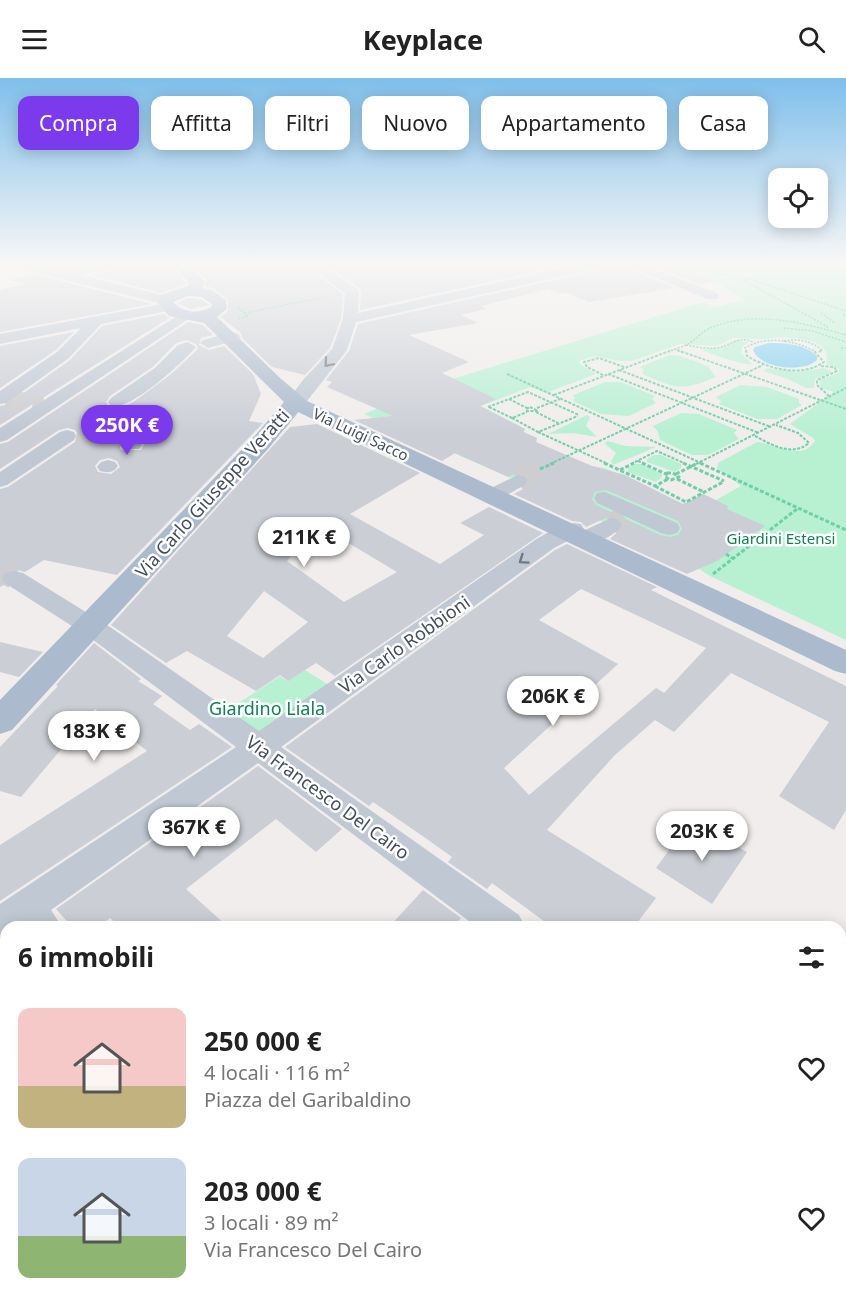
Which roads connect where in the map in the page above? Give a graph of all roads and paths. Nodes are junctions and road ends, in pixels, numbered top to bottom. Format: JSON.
{"nodes":[{"id":1,"x":190,"y":319,"type":"edge"},
{"id":2,"x":203,"y":319,"type":"edge"},
{"id":3,"x":353,"y":319,"type":"edge"},
{"id":4,"x":815,"y":319,"type":"edge"},
{"id":5,"x":830,"y":319,"type":"edge"},
{"id":6,"x":97,"y":320,"type":"joint"},
{"id":7,"x":835,"y":323,"type":"dead end"},
{"id":8,"x":784,"y":328,"type":"dead end"},
{"id":9,"x":834,"y":330,"type":"junction"},
{"id":10,"x":846,"y":334,"type":"edge"},
{"id":11,"x":231,"y":338,"type":"junction"},
{"id":12,"x":0,"y":339,"type":"edge"},
{"id":13,"x":784,"y":341,"type":"junction"},
{"id":14,"x":846,"y":342,"type":"edge"},
{"id":15,"x":208,"y":343,"type":"dead end"},
{"id":16,"x":753,"y":343,"type":"junction"},
{"id":17,"x":685,"y":345,"type":"junction"},
{"id":18,"x":188,"y":347,"type":"dead end"},
{"id":19,"x":841,"y":348,"type":"dead end"},
{"id":20,"x":846,"y":348,"type":"edge"},
{"id":21,"x":673,"y":349,"type":"junction"},
{"id":22,"x":819,"y":352,"type":"junction"},
{"id":23,"x":111,"y":365,"type":"junction"},
{"id":24,"x":763,"y":365,"type":"junction"},
{"id":25,"x":820,"y":366,"type":"junction"},
{"id":26,"x":625,"y":367,"type":"junction"},
{"id":27,"x":618,"y":370,"type":"junction"},
{"id":28,"x":161,"y":372,"type":"junction"},
{"id":29,"x":743,"y":372,"type":"junction"},
{"id":30,"x":507,"y":374,"type":"dead end"},
{"id":31,"x":605,"y":375,"type":"junction"},
{"id":32,"x":846,"y":388,"type":"edge"},
{"id":33,"x":553,"y":395,"type":"junction"},
{"id":34,"x":830,"y":396,"type":"junction"},
{"id":35,"x":692,"y":397,"type":"junction"},
{"id":36,"x":561,"y":398,"type":"junction"},
{"id":37,"x":2,"y":399,"type":"edge"},
{"id":38,"x":509,"y":399,"type":"junction"},
{"id":39,"x":296,"y":401,"type":"junction"},
{"id":40,"x":820,"y":401,"type":"junction"},
{"id":41,"x":117,"y":402,"type":"dead end"},
{"id":42,"x":551,"y":403,"type":"junction"},
{"id":43,"x":681,"y":403,"type":"junction"},
{"id":44,"x":846,"y":409,"type":"edge"},
{"id":45,"x":527,"y":410,"type":"junction"},
{"id":46,"x":536,"y":410,"type":"junction"},
{"id":47,"x":512,"y":418,"type":"junction"},
{"id":48,"x":559,"y":423,"type":"junction"},
{"id":49,"x":775,"y":425,"type":"junction"},
{"id":50,"x":771,"y":427,"type":"junction"},
{"id":51,"x":628,"y":428,"type":"junction"},
{"id":52,"x":538,"y":432,"type":"junction"},
{"id":53,"x":759,"y":433,"type":"junction"},
{"id":54,"x":72,"y":434,"type":"dead end"},
{"id":55,"x":755,"y":435,"type":"junction"},
{"id":56,"x":0,"y":436,"type":"edge"},
{"id":57,"x":578,"y":451,"type":"junction"},
{"id":58,"x":638,"y":461,"type":"junction"},
{"id":59,"x":701,"y":462,"type":"junction"},
{"id":60,"x":691,"y":467,"type":"junction"},
{"id":61,"x":540,"y":469,"type":"tunnel mouth"},
{"id":62,"x":620,"y":470,"type":"junction"},
{"id":63,"x":666,"y":474,"type":"junction"},
{"id":64,"x":676,"y":474,"type":"junction"},
{"id":65,"x":668,"y":479,"type":"junction"},
{"id":66,"x":677,"y":479,"type":"junction"},
{"id":67,"x":0,"y":481,"type":"edge"},
{"id":68,"x":655,"y":486,"type":"junction"},
{"id":69,"x":704,"y":492,"type":"junction"},
{"id":70,"x":605,"y":498,"type":"dead end"},
{"id":71,"x":797,"y":509,"type":"junction"},
{"id":72,"x":600,"y":525,"type":"junction"},
{"id":73,"x":669,"y":528,"type":"dead end"},
{"id":74,"x":846,"y":530,"type":"edge"},
{"id":75,"x":726,"y":554,"type":"dead end"},
{"id":76,"x":732,"y":558,"type":"junction"},
{"id":77,"x":710,"y":576,"type":"dead end"},
{"id":78,"x":14,"y":578,"type":"tunnel mouth"},
{"id":79,"x":92,"y":626,"type":"junction"},
{"id":80,"x":846,"y":661,"type":"edge"},
{"id":81,"x":0,"y":723,"type":"edge"},
{"id":82,"x":260,"y":746,"type":"junction"},
{"id":83,"x":23,"y":920,"type":"edge"},
{"id":84,"x":498,"y":921,"type":"edge"}],
"edges":[{"from":1,"to":23,"type":"street"},
{"from":2,"to":11,"type":"main road"},
{"from":3,"to":39,"type":"street","one_way":true},
{"from":4,"to":9,"type":"path"},
{"from":5,"to":7,"type":"path"},
{"from":6,"to":12,"type":"street"},
{"from":6,"to":37,"type":"street"},
{"from":8,"to":14,"type":"path"},
{"from":9,"to":10,"type":"path"},
{"from":9,"to":17,"type":"path"},
{"from":11,"to":15,"type":"street"},
{"from":11,"to":39,"type":"main road"},
{"from":13,"to":16,"type":"path"},
{"from":13,"to":22,"type":"path"},
{"from":13,"to":22,"type":"path"},
{"from":16,"to":17,"type":"path"},
{"from":16,"to":24,"type":"path"},
{"from":17,"to":21,"type":"path"},
{"from":18,"to":28,"type":"street"},
{"from":19,"to":20,"type":"path"},
{"from":21,"to":26,"type":"path"},
{"from":21,"to":29,"type":"path"},
{"from":22,"to":25,"type":"path"},
{"from":23,"to":28,"type":"street"},
{"from":23,"to":56,"type":"street"},
{"from":24,"to":25,"type":"path"},
{"from":24,"to":29,"type":"path"},
{"from":25,"to":34,"type":"path"},
{"from":26,"to":27,"type":"path"},
{"from":26,"to":31,"type":"path"},
{"from":27,"to":31,"type":"path"},
{"from":27,"to":35,"type":"path"},
{"from":28,"to":41,"type":"street"},
{"from":29,"to":35,"type":"path"},
{"from":29,"to":40,"type":"path"},
{"from":30,"to":33,"type":"path"},
{"from":31,"to":33,"type":"path"},
{"from":31,"to":43,"type":"path"},
{"from":32,"to":34,"type":"path"},
{"from":33,"to":36,"type":"path"},
{"from":34,"to":40,"type":"path"},
{"from":35,"to":43,"type":"path"},
{"from":35,"to":50,"type":"path"},
{"from":36,"to":42,"type":"path"},
{"from":36,"to":51,"type":"path"},
{"from":38,"to":42,"type":"path"},
{"from":38,"to":45,"type":"path"},
{"from":38,"to":47,"type":"path"},
{"from":39,"to":72,"type":"main road","name":"Via Luigi Sacco"},
{"from":39,"to":72,"type":"main road","name":"Via Luigi Sacco"},
{"from":39,"to":79,"type":"main road","name":"Via Carlo Giuseppe Veratti"},
{"from":40,"to":44,"type":"path"},
{"from":40,"to":49,"type":"path"},
{"from":42,"to":46,"type":"path"},
{"from":42,"to":48,"type":"path"},
{"from":43,"to":51,"type":"path"},
{"from":43,"to":53,"type":"path"},
{"from":45,"to":46,"type":"path"},
{"from":45,"to":47,"type":"path"},
{"from":46,"to":48,"type":"path"},
{"from":47,"to":52,"type":"path"},
{"from":48,"to":52,"type":"path"},
{"from":49,"to":50,"type":"path"},
{"from":49,"to":55,"type":"path"},
{"from":50,"to":53,"type":"path"},
{"from":51,"to":57,"type":"path"},
{"from":51,"to":59,"type":"path"},
{"from":52,"to":57,"type":"path"},
{"from":53,"to":55,"type":"path"},
{"from":54,"to":67,"type":"street"},
{"from":55,"to":59,"type":"path"},
{"from":57,"to":61,"type":"path"},
{"from":57,"to":62,"type":"path"},
{"from":58,"to":60,"type":"path"},
{"from":58,"to":62,"type":"path"},
{"from":58,"to":63,"type":"path"},
{"from":59,"to":60,"type":"path"},
{"from":59,"to":71,"type":"path"},
{"from":60,"to":64,"type":"path"},
{"from":60,"to":69,"type":"path"},
{"from":62,"to":68,"type":"path"},
{"from":63,"to":64,"type":"path"},
{"from":63,"to":65,"type":"path"},
{"from":64,"to":66,"type":"path"},
{"from":65,"to":66,"type":"path"},
{"from":65,"to":68,"type":"path"},
{"from":66,"to":69,"type":"path"},
{"from":68,"to":69,"type":"path"},
{"from":70,"to":72,"type":"street"},
{"from":71,"to":74,"type":"path"},
{"from":71,"to":76,"type":"path"},
{"from":72,"to":73,"type":"street"},
{"from":72,"to":80,"type":"main road","name":"Via Luigi Sacco"},
{"from":72,"to":82,"type":"street","name":"Via Carlo Robbioni","one_way":true},
{"from":75,"to":76,"type":"path"},
{"from":76,"to":77,"type":"path"},
{"from":78,"to":79,"type":"street"},
{"from":79,"to":81,"type":"main road","name":"Via Carlo Giuseppe Veratti"},
{"from":79,"to":82,"type":"street","name":"Via Francesco Del Cairo"},
{"from":82,"to":83,"type":"street","name":"Via Carlo Robbioni"},
{"from":82,"to":84,"type":"street","name":"Via Francesco Del Cairo"}]}
